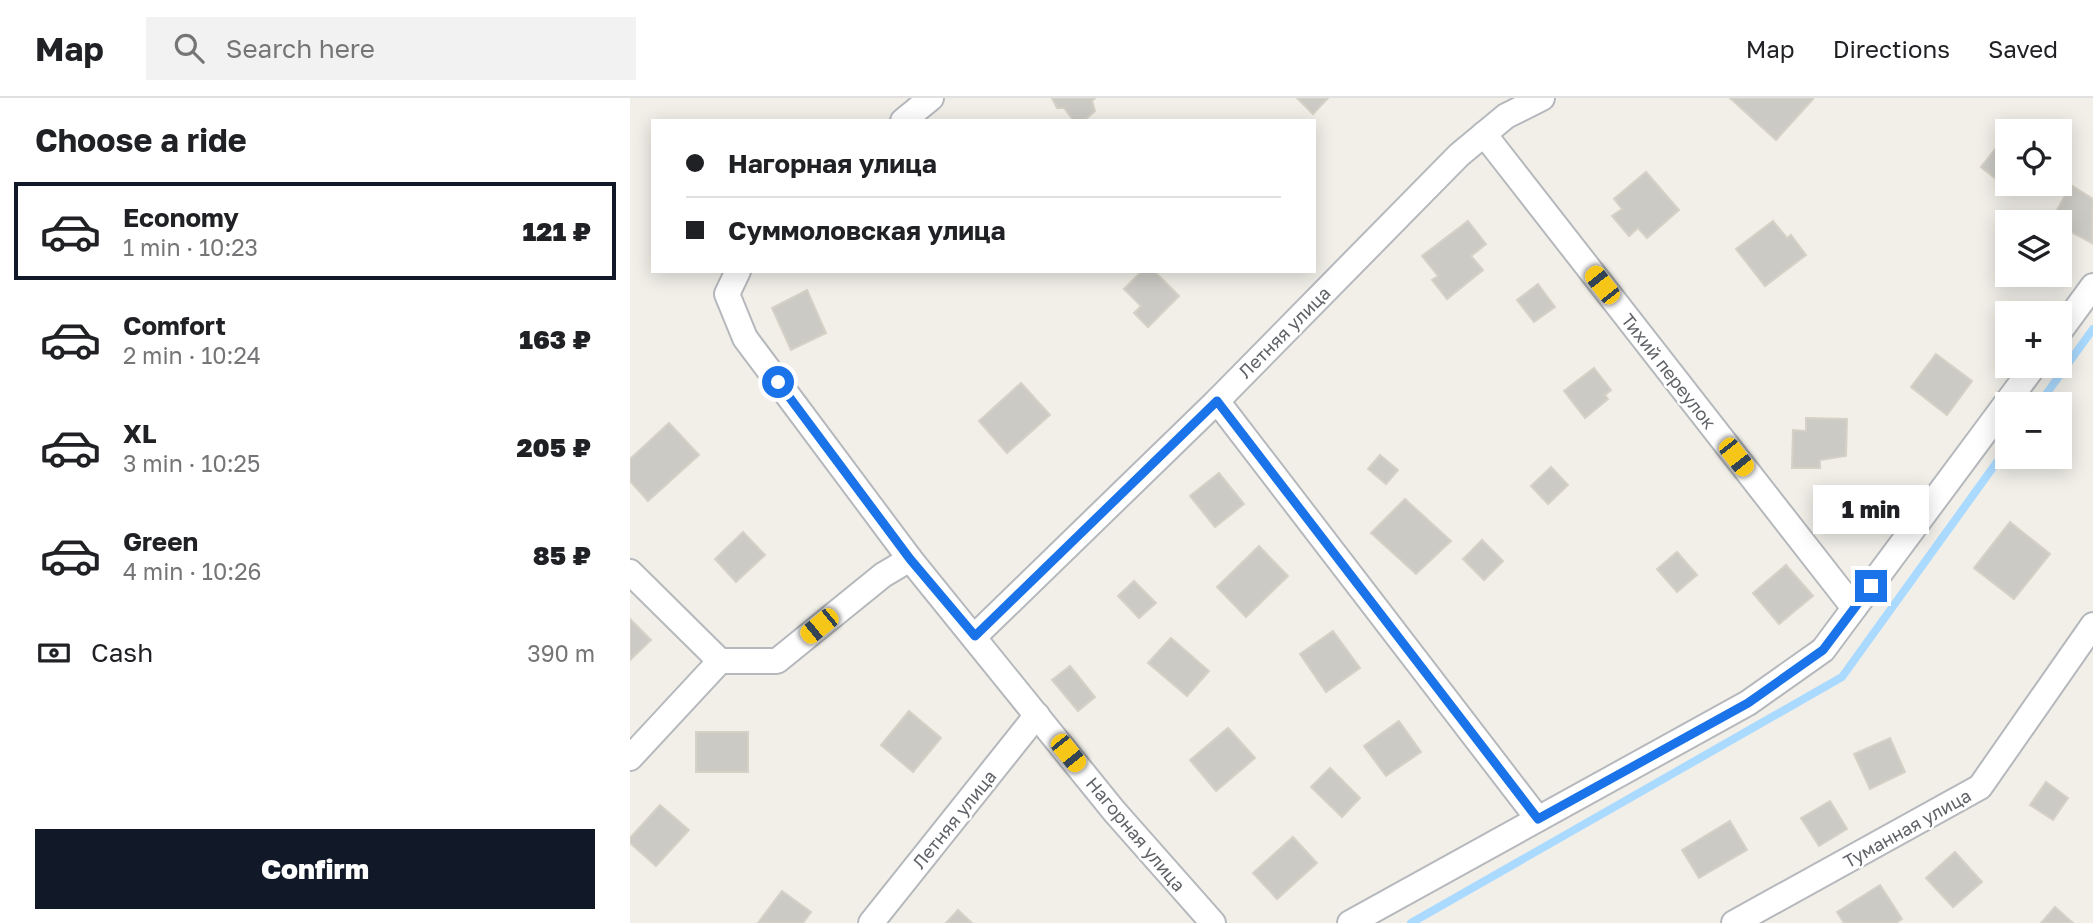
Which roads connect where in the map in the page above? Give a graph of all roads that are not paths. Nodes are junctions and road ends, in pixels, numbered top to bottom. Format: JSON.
{"nodes":[{"id":1,"x":931,"y":98,"type":"edge"},
{"id":2,"x":1542,"y":98,"type":"edge"},
{"id":3,"x":905,"y":119,"type":"edge"},
{"id":4,"x":1484,"y":134,"type":"junction"},
{"id":5,"x":737,"y":273,"type":"edge"},
{"id":6,"x":2093,"y":286,"type":"edge"},
{"id":7,"x":2072,"y":315,"type":"edge"},
{"id":8,"x":2025,"y":378,"type":"edge"},
{"id":9,"x":1217,"y":401,"type":"junction"},
{"id":10,"x":910,"y":559,"type":"junction"},
{"id":11,"x":630,"y":572,"type":"edge"},
{"id":12,"x":1854,"y":608,"type":"junction"},
{"id":13,"x":2093,"y":625,"type":"edge"},
{"id":14,"x":975,"y":636,"type":"junction"},
{"id":15,"x":720,"y":661,"type":"junction"},
{"id":16,"x":1037,"y":715,"type":"junction"},
{"id":17,"x":630,"y":758,"type":"edge"},
{"id":18,"x":1538,"y":819,"type":"junction"},
{"id":19,"x":872,"y":923,"type":"edge"},
{"id":20,"x":1213,"y":923,"type":"edge"},
{"id":21,"x":1350,"y":923,"type":"edge"},
{"id":22,"x":1734,"y":923,"type":"edge"}],
"edges":[{"from":1,"to":3,"type":"street"},
{"from":2,"to":4,"type":"street","name":"Летняя улица"},
{"from":4,"to":9,"type":"street","name":"Летняя улица"},
{"from":4,"to":12,"type":"street","name":"Тихий переулок"},
{"from":5,"to":10,"type":"street","name":"Нагорная улица"},
{"from":6,"to":7,"type":"street"},
{"from":8,"to":12,"type":"street"},
{"from":9,"to":14,"type":"street","name":"Летняя улица"},
{"from":9,"to":18,"type":"street"},
{"from":10,"to":14,"type":"street","name":"Нагорная улица"},
{"from":10,"to":15,"type":"street"},
{"from":11,"to":15,"type":"street"},
{"from":12,"to":18,"type":"street"},
{"from":13,"to":22,"type":"street","name":"Туманная улица"},
{"from":14,"to":16,"type":"street","name":"Нагорная улица"},
{"from":15,"to":17,"type":"street"},
{"from":16,"to":19,"type":"street","name":"Летняя улица"},
{"from":16,"to":20,"type":"street","name":"Нагорная улица"},
{"from":18,"to":21,"type":"street"}]}
